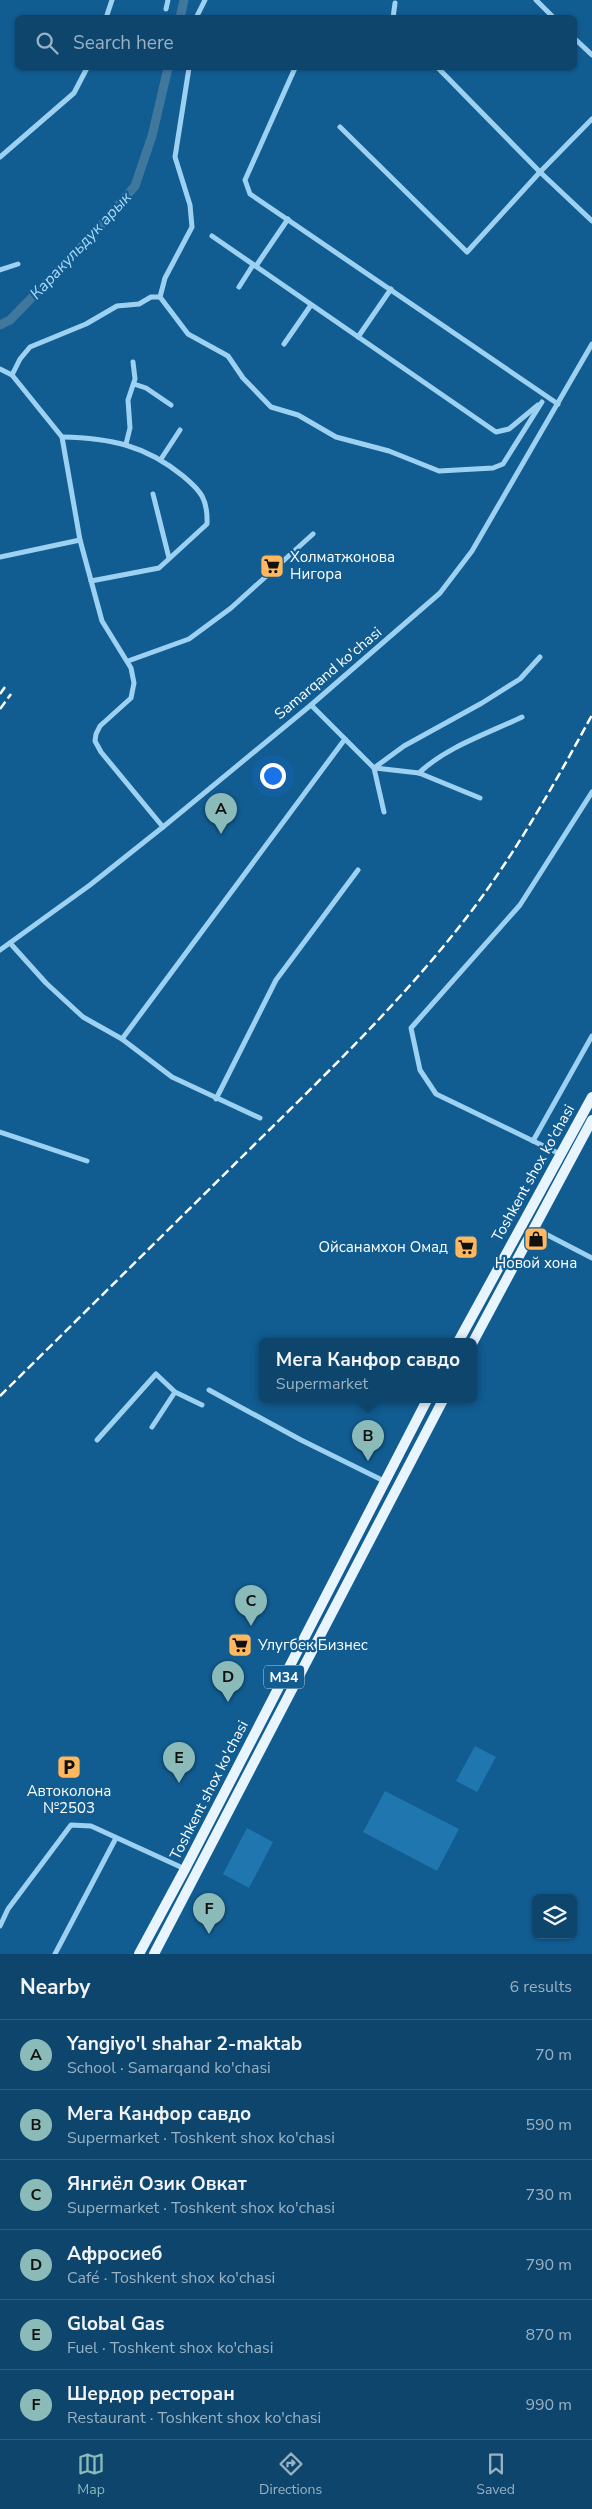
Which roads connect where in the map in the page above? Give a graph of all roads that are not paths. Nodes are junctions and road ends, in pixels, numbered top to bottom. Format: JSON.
{"nodes":[{"id":1,"x":112,"y":0,"type":"edge"},
{"id":2,"x":168,"y":0,"type":"edge"},
{"id":3,"x":205,"y":0,"type":"edge"},
{"id":4,"x":536,"y":0,"type":"edge"},
{"id":5,"x":395,"y":3,"type":"dead end"},
{"id":6,"x":166,"y":10,"type":"dead end"},
{"id":7,"x":107,"y":15,"type":"edge"},
{"id":8,"x":198,"y":15,"type":"edge"},
{"id":9,"x":393,"y":15,"type":"edge"},
{"id":10,"x":551,"y":15,"type":"edge"},
{"id":11,"x":577,"y":41,"type":"edge"},
{"id":12,"x":592,"y":55,"type":"edge"},
{"id":13,"x":86,"y":70,"type":"edge"},
{"id":14,"x":189,"y":70,"type":"edge"},
{"id":15,"x":294,"y":70,"type":"edge"},
{"id":16,"x":440,"y":70,"type":"edge"},
{"id":17,"x":592,"y":119,"type":"edge"},
{"id":18,"x":340,"y":126,"type":"dead end"},
{"id":19,"x":0,"y":157,"type":"edge"},
{"id":20,"x":540,"y":172,"type":"junction"},
{"id":21,"x":288,"y":219,"type":"junction"},
{"id":22,"x":592,"y":221,"type":"edge"},
{"id":23,"x":212,"y":236,"type":"dead end"},
{"id":24,"x":18,"y":264,"type":"dead end"},
{"id":25,"x":255,"y":266,"type":"junction"},
{"id":26,"x":0,"y":270,"type":"edge"},
{"id":27,"x":239,"y":287,"type":"dead end"},
{"id":28,"x":391,"y":289,"type":"junction"},
{"id":29,"x":160,"y":297,"type":"junction"},
{"id":30,"x":311,"y":305,"type":"junction"},
{"id":31,"x":358,"y":337,"type":"junction"},
{"id":32,"x":284,"y":344,"type":"dead end"},
{"id":33,"x":592,"y":344,"type":"edge"},
{"id":34,"x":133,"y":362,"type":"dead end"},
{"id":35,"x":0,"y":369,"type":"edge"},
{"id":36,"x":12,"y":375,"type":"junction"},
{"id":37,"x":134,"y":384,"type":"junction"},
{"id":38,"x":545,"y":396,"type":"junction"},
{"id":39,"x":542,"y":402,"type":"junction"},
{"id":40,"x":558,"y":404,"type":"junction"},
{"id":41,"x":171,"y":405,"type":"dead end"},
{"id":42,"x":180,"y":430,"type":"dead end"},
{"id":43,"x":62,"y":437,"type":"junction"},
{"id":44,"x":126,"y":444,"type":"junction"},
{"id":45,"x":161,"y":459,"type":"junction"},
{"id":46,"x":153,"y":494,"type":"dead end"},
{"id":47,"x":313,"y":534,"type":"dead end"},
{"id":48,"x":80,"y":540,"type":"junction"},
{"id":49,"x":0,"y":557,"type":"edge"},
{"id":50,"x":169,"y":558,"type":"junction"},
{"id":51,"x":91,"y":581,"type":"junction"},
{"id":52,"x":540,"y":657,"type":"dead end"},
{"id":53,"x":128,"y":661,"type":"junction"},
{"id":54,"x":311,"y":705,"type":"junction"},
{"id":55,"x":522,"y":717,"type":"dead end"},
{"id":56,"x":345,"y":739,"type":"junction"},
{"id":57,"x":374,"y":768,"type":"junction"},
{"id":58,"x":419,"y":773,"type":"junction"},
{"id":59,"x":592,"y":792,"type":"edge"},
{"id":60,"x":480,"y":798,"type":"dead end"},
{"id":61,"x":384,"y":812,"type":"dead end"},
{"id":62,"x":163,"y":827,"type":"junction"},
{"id":63,"x":358,"y":870,"type":"dead end"},
{"id":64,"x":10,"y":943,"type":"junction"},
{"id":65,"x":0,"y":950,"type":"edge"},
{"id":66,"x":592,"y":1036,"type":"edge"},
{"id":67,"x":122,"y":1039,"type":"junction"},
{"id":68,"x":592,"y":1097,"type":"edge"},
{"id":69,"x":216,"y":1099,"type":"junction"},
{"id":70,"x":260,"y":1118,"type":"dead end"},
{"id":71,"x":592,"y":1120,"type":"edge"},
{"id":72,"x":0,"y":1132,"type":"edge"},
{"id":73,"x":533,"y":1141,"type":"junction"},
{"id":74,"x":561,"y":1155,"type":"junction"},
{"id":75,"x":87,"y":1161,"type":"dead end"},
{"id":76,"x":534,"y":1228,"type":"junction"},
{"id":77,"x":592,"y":1258,"type":"edge"},
{"id":78,"x":460,"y":1338,"type":"edge"},
{"id":79,"x":475,"y":1338,"type":"edge"},
{"id":80,"x":209,"y":1390,"type":"dead end"},
{"id":81,"x":175,"y":1392,"type":"junction"},
{"id":82,"x":426,"y":1403,"type":"edge"},
{"id":83,"x":440,"y":1403,"type":"edge"},
{"id":84,"x":202,"y":1405,"type":"dead end"},
{"id":85,"x":152,"y":1427,"type":"dead end"},
{"id":86,"x":97,"y":1440,"type":"dead end"},
{"id":87,"x":387,"y":1482,"type":"junction"},
{"id":88,"x":116,"y":1838,"type":"junction"},
{"id":89,"x":186,"y":1869,"type":"junction"},
{"id":90,"x":0,"y":1926,"type":"edge"},
{"id":91,"x":55,"y":1954,"type":"edge"},
{"id":92,"x":139,"y":1954,"type":"edge"},
{"id":93,"x":155,"y":1954,"type":"edge"}],
"edges":[{"from":1,"to":7,"type":"street"},
{"from":2,"to":6,"type":"street"},
{"from":3,"to":8,"type":"street"},
{"from":4,"to":10,"type":"street"},
{"from":5,"to":9,"type":"street"},
{"from":11,"to":12,"type":"street"},
{"from":13,"to":19,"type":"street"},
{"from":14,"to":29,"type":"street"},
{"from":15,"to":21,"type":"street"},
{"from":16,"to":20,"type":"street"},
{"from":17,"to":20,"type":"street"},
{"from":18,"to":20,"type":"street"},
{"from":20,"to":22,"type":"street"},
{"from":21,"to":25,"type":"street"},
{"from":21,"to":28,"type":"street"},
{"from":23,"to":25,"type":"street"},
{"from":24,"to":26,"type":"street"},
{"from":25,"to":27,"type":"street"},
{"from":25,"to":30,"type":"street"},
{"from":28,"to":31,"type":"street"},
{"from":28,"to":38,"type":"street"},
{"from":29,"to":36,"type":"street"},
{"from":29,"to":39,"type":"street"},
{"from":30,"to":31,"type":"street"},
{"from":30,"to":32,"type":"street"},
{"from":31,"to":39,"type":"street"},
{"from":33,"to":40,"type":"street","name":"Samarqand ko'chasi"},
{"from":34,"to":37,"type":"street"},
{"from":35,"to":36,"type":"street"},
{"from":36,"to":43,"type":"street"},
{"from":37,"to":41,"type":"street"},
{"from":37,"to":44,"type":"street"},
{"from":38,"to":39,"type":"street"},
{"from":38,"to":40,"type":"street"},
{"from":40,"to":54,"type":"street","name":"Samarqand ko'chasi"},
{"from":42,"to":45,"type":"street"},
{"from":43,"to":44,"type":"street"},
{"from":43,"to":48,"type":"street"},
{"from":44,"to":45,"type":"street"},
{"from":45,"to":50,"type":"street"},
{"from":46,"to":50,"type":"street"},
{"from":47,"to":53,"type":"street"},
{"from":48,"to":49,"type":"street"},
{"from":48,"to":51,"type":"street"},
{"from":50,"to":51,"type":"street"},
{"from":51,"to":53,"type":"street"},
{"from":52,"to":57,"type":"street"},
{"from":53,"to":62,"type":"street"},
{"from":54,"to":56,"type":"street"},
{"from":54,"to":62,"type":"street","name":"Samarqand ko'chasi"},
{"from":55,"to":58,"type":"street"},
{"from":56,"to":57,"type":"street"},
{"from":56,"to":67,"type":"street"},
{"from":57,"to":58,"type":"street"},
{"from":57,"to":61,"type":"street"},
{"from":58,"to":60,"type":"street"},
{"from":59,"to":73,"type":"street"},
{"from":62,"to":64,"type":"street","name":"Samarqand ko'chasi"},
{"from":63,"to":69,"type":"street"},
{"from":64,"to":65,"type":"street","name":"Samarqand ko'chasi"},
{"from":64,"to":67,"type":"street"},
{"from":66,"to":73,"type":"street"},
{"from":67,"to":69,"type":"street"},
{"from":68,"to":74,"type":"main road","name":"Toshkent shox ko'chasi"},
{"from":69,"to":70,"type":"street"},
{"from":71,"to":76,"type":"main road","name":"Toshkent shox ko'chasi"},
{"from":72,"to":75,"type":"street"},
{"from":73,"to":74,"type":"street"},
{"from":74,"to":78,"type":"main road","name":"Toshkent shox ko'chasi"},
{"from":76,"to":77,"type":"street"},
{"from":76,"to":79,"type":"main road","name":"Toshkent shox ko'chasi"},
{"from":80,"to":87,"type":"street"},
{"from":81,"to":84,"type":"street"},
{"from":81,"to":85,"type":"street"},
{"from":81,"to":86,"type":"street"},
{"from":82,"to":87,"type":"main road","name":"Toshkent shox ko'chasi","number":"M34"},
{"from":83,"to":93,"type":"main road","name":"Toshkent shox ko'chasi","number":"M34"},
{"from":87,"to":89,"type":"main road","name":"Toshkent shox ko'chasi","number":"M34"},
{"from":88,"to":89,"type":"street"},
{"from":88,"to":90,"type":"street"},
{"from":88,"to":91,"type":"street"},
{"from":89,"to":92,"type":"main road","name":"Toshkent shox ko'chasi","number":"M34"}]}
